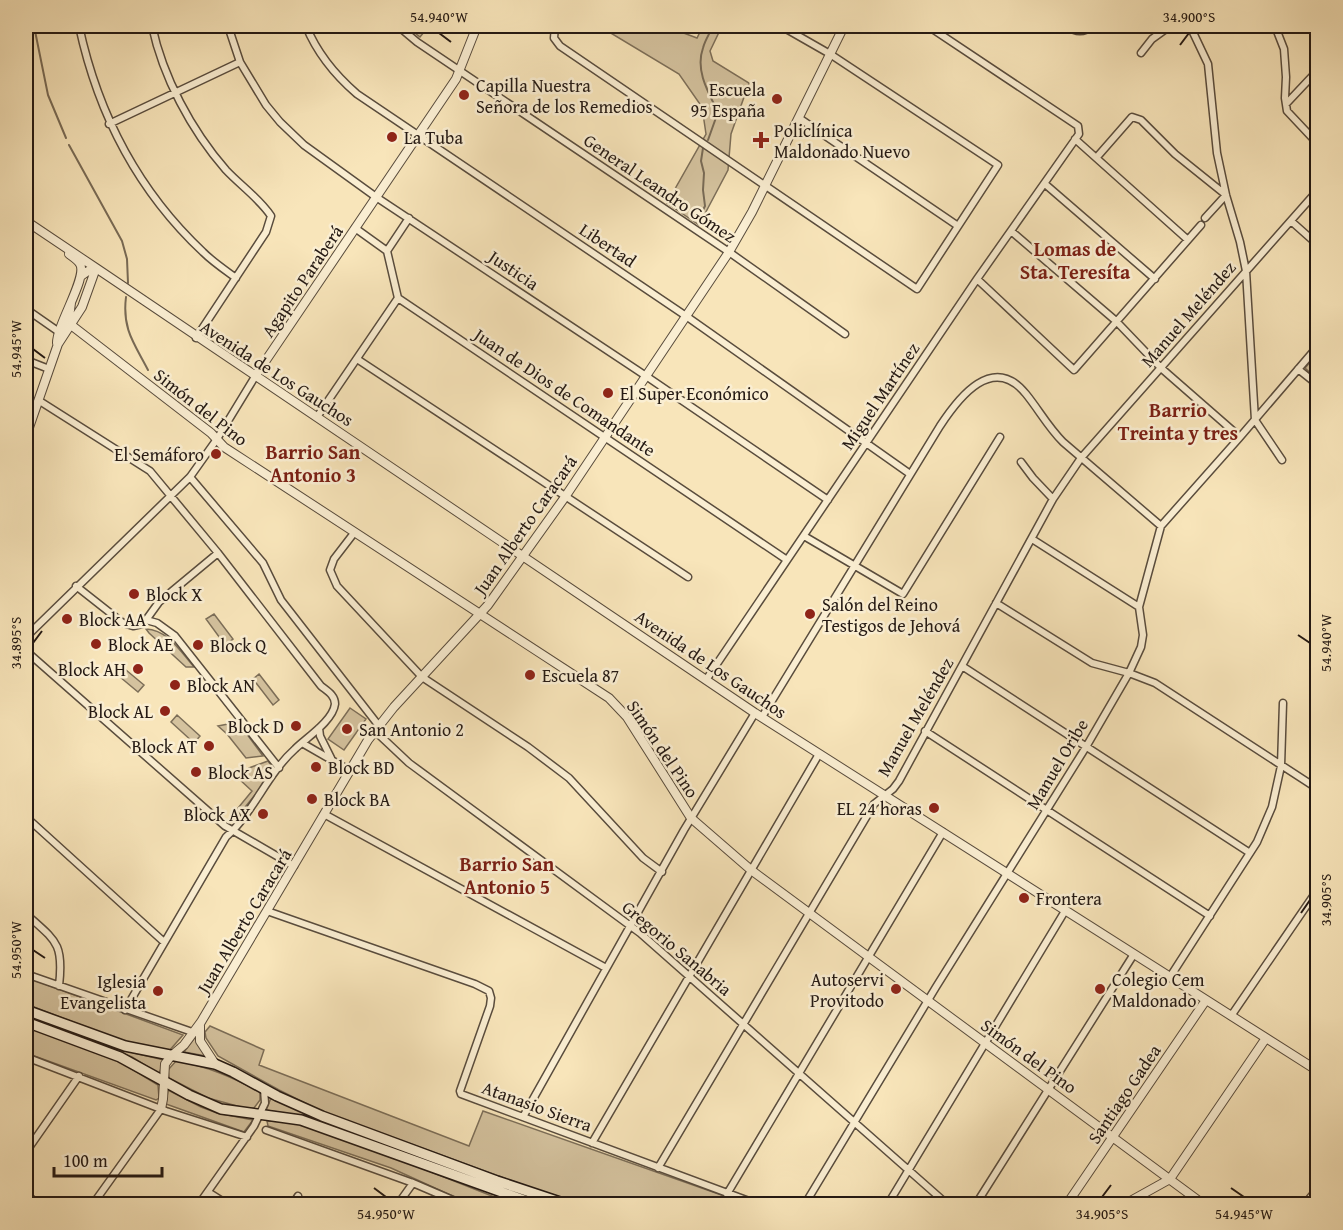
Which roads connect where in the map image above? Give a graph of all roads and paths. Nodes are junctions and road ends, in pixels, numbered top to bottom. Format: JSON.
{"nodes":[{"id":1,"x":79,"y":26,"type":"edge"},
{"id":2,"x":152,"y":26,"type":"edge"},
{"id":3,"x":228,"y":26,"type":"edge"},
{"id":4,"x":306,"y":26,"type":"edge"},
{"id":5,"x":398,"y":26,"type":"edge"},
{"id":6,"x":477,"y":26,"type":"edge"},
{"id":7,"x":555,"y":26,"type":"edge"},
{"id":8,"x":781,"y":26,"type":"edge"},
{"id":9,"x":844,"y":26,"type":"edge"},
{"id":10,"x":928,"y":26,"type":"edge"},
{"id":11,"x":1066,"y":26,"type":"edge"},
{"id":12,"x":1170,"y":26,"type":"edge"},
{"id":13,"x":1190,"y":26,"type":"edge"},
{"id":14,"x":1275,"y":26,"type":"edge"},
{"id":15,"x":1090,"y":27,"type":"edge"},
{"id":16,"x":1141,"y":53,"type":"dead end"},
{"id":17,"x":830,"y":54,"type":"junction"},
{"id":18,"x":240,"y":62,"type":"junction"},
{"id":19,"x":1317,"y":69,"type":"edge"},
{"id":20,"x":460,"y":71,"type":"junction"},
{"id":21,"x":176,"y":92,"type":"junction"},
{"id":22,"x":1286,"y":104,"type":"junction"},
{"id":23,"x":798,"y":118,"type":"junction"},
{"id":24,"x":110,"y":124,"type":"junction"},
{"id":25,"x":417,"y":136,"type":"junction"},
{"id":26,"x":1075,"y":139,"type":"junction"},
{"id":27,"x":1317,"y":144,"type":"edge"},
{"id":28,"x":1097,"y":157,"type":"junction"},
{"id":29,"x":765,"y":184,"type":"junction"},
{"id":30,"x":1045,"y":184,"type":"junction"},
{"id":31,"x":1317,"y":190,"type":"edge"},
{"id":32,"x":1226,"y":195,"type":"junction"},
{"id":33,"x":376,"y":197,"type":"junction"},
{"id":34,"x":409,"y":218,"type":"junction"},
{"id":35,"x":1205,"y":218,"type":"dead end"},
{"id":36,"x":26,"y":221,"type":"edge"},
{"id":37,"x":1290,"y":221,"type":"junction"},
{"id":38,"x":1201,"y":225,"type":"dead end"},
{"id":39,"x":958,"y":226,"type":"junction"},
{"id":40,"x":355,"y":228,"type":"junction"},
{"id":41,"x":1011,"y":231,"type":"junction"},
{"id":42,"x":1188,"y":240,"type":"junction"},
{"id":43,"x":1317,"y":245,"type":"edge"},
{"id":44,"x":66,"y":249,"type":"junction"},
{"id":45,"x":387,"y":251,"type":"junction"},
{"id":46,"x":729,"y":252,"type":"junction"},
{"id":47,"x":96,"y":268,"type":"junction"},
{"id":48,"x":1246,"y":271,"type":"junction"},
{"id":49,"x":81,"y":276,"type":"junction"},
{"id":50,"x":236,"y":278,"type":"junction"},
{"id":51,"x":977,"y":279,"type":"junction"},
{"id":52,"x":1155,"y":279,"type":"junction"},
{"id":53,"x":398,"y":298,"type":"junction"},
{"id":54,"x":71,"y":303,"type":"junction"},
{"id":55,"x":26,"y":309,"type":"edge"},
{"id":56,"x":686,"y":316,"type":"junction"},
{"id":57,"x":1116,"y":321,"type":"junction"},
{"id":58,"x":71,"y":325,"type":"junction"},
{"id":59,"x":59,"y":332,"type":"junction"},
{"id":60,"x":845,"y":334,"type":"dead end"},
{"id":61,"x":196,"y":338,"type":"junction"},
{"id":62,"x":58,"y":344,"type":"junction"},
{"id":63,"x":1317,"y":346,"type":"edge"},
{"id":64,"x":357,"y":359,"type":"junction"},
{"id":65,"x":26,"y":360,"type":"edge"},
{"id":66,"x":1161,"y":368,"type":"junction"},
{"id":67,"x":49,"y":369,"type":"junction"},
{"id":68,"x":1298,"y":369,"type":"junction"},
{"id":69,"x":256,"y":375,"type":"junction"},
{"id":70,"x":646,"y":376,"type":"junction"},
{"id":71,"x":1317,"y":386,"type":"edge"},
{"id":72,"x":38,"y":400,"type":"junction"},
{"id":73,"x":317,"y":417,"type":"junction"},
{"id":74,"x":29,"y":419,"type":"edge"},
{"id":75,"x":1255,"y":420,"type":"junction"},
{"id":76,"x":26,"y":436,"type":"edge"},
{"id":77,"x":605,"y":436,"type":"junction"},
{"id":78,"x":1000,"y":437,"type":"dead end"},
{"id":79,"x":1240,"y":438,"type":"junction"},
{"id":80,"x":217,"y":439,"type":"junction"},
{"id":81,"x":867,"y":443,"type":"junction"},
{"id":82,"x":1081,"y":458,"type":"junction"},
{"id":83,"x":1282,"y":460,"type":"dead end"},
{"id":84,"x":1021,"y":462,"type":"dead end"},
{"id":85,"x":910,"y":474,"type":"junction"},
{"id":86,"x":190,"y":477,"type":"junction"},
{"id":87,"x":172,"y":496,"type":"junction"},
{"id":88,"x":565,"y":497,"type":"junction"},
{"id":89,"x":1053,"y":499,"type":"junction"},
{"id":90,"x":828,"y":500,"type":"junction"},
{"id":91,"x":1161,"y":526,"type":"junction"},
{"id":92,"x":354,"y":532,"type":"junction"},
{"id":93,"x":804,"y":536,"type":"junction"},
{"id":94,"x":1032,"y":539,"type":"junction"},
{"id":95,"x":218,"y":553,"type":"junction"},
{"id":96,"x":524,"y":556,"type":"junction"},
{"id":97,"x":788,"y":560,"type":"junction"},
{"id":98,"x":855,"y":564,"type":"junction"},
{"id":99,"x":688,"y":577,"type":"dead end"},
{"id":100,"x":76,"y":586,"type":"junction"},
{"id":101,"x":996,"y":603,"type":"junction"},
{"id":102,"x":1139,"y":607,"type":"junction"},
{"id":103,"x":480,"y":614,"type":"junction"},
{"id":104,"x":146,"y":620,"type":"junction"},
{"id":105,"x":26,"y":637,"type":"edge"},
{"id":106,"x":26,"y":651,"type":"edge"},
{"id":107,"x":962,"y":666,"type":"junction"},
{"id":108,"x":1129,"y":673,"type":"junction"},
{"id":109,"x":422,"y":677,"type":"junction"},
{"id":110,"x":706,"y":680,"type":"junction"},
{"id":111,"x":1283,"y":703,"type":"dead end"},
{"id":112,"x":758,"y":715,"type":"junction"},
{"id":113,"x":319,"y":728,"type":"junction"},
{"id":114,"x":377,"y":728,"type":"junction"},
{"id":115,"x":925,"y":731,"type":"junction"},
{"id":116,"x":302,"y":743,"type":"junction"},
{"id":117,"x":1086,"y":747,"type":"junction"},
{"id":118,"x":819,"y":754,"type":"junction"},
{"id":119,"x":331,"y":758,"type":"junction"},
{"id":120,"x":1281,"y":766,"type":"junction"},
{"id":121,"x":279,"y":768,"type":"junction"},
{"id":122,"x":349,"y":770,"type":"junction"},
{"id":123,"x":1317,"y":789,"type":"edge"},
{"id":124,"x":884,"y":795,"type":"junction"},
{"id":125,"x":1047,"y":810,"type":"junction"},
{"id":126,"x":324,"y":814,"type":"junction"},
{"id":127,"x":26,"y":817,"type":"edge"},
{"id":128,"x":691,"y":818,"type":"junction"},
{"id":129,"x":233,"y":831,"type":"junction"},
{"id":130,"x":943,"y":832,"type":"junction"},
{"id":131,"x":1250,"y":853,"type":"junction"},
{"id":132,"x":294,"y":866,"type":"junction"},
{"id":133,"x":751,"y":870,"type":"junction"},
{"id":134,"x":662,"y":872,"type":"junction"},
{"id":135,"x":1007,"y":874,"type":"junction"},
{"id":136,"x":1317,"y":889,"type":"edge"},
{"id":137,"x":267,"y":911,"type":"junction"},
{"id":138,"x":1065,"y":911,"type":"junction"},
{"id":139,"x":809,"y":914,"type":"junction"},
{"id":140,"x":26,"y":915,"type":"edge"},
{"id":141,"x":1210,"y":915,"type":"junction"},
{"id":142,"x":630,"y":925,"type":"junction"},
{"id":143,"x":164,"y":942,"type":"junction"},
{"id":144,"x":1134,"y":954,"type":"junction"},
{"id":145,"x":869,"y":956,"type":"junction"},
{"id":146,"x":606,"y":968,"type":"junction"},
{"id":147,"x":26,"y":974,"type":"edge"},
{"id":148,"x":689,"y":976,"type":"junction"},
{"id":149,"x":1170,"y":977,"type":"junction"},
{"id":150,"x":59,"y":986,"type":"junction"},
{"id":151,"x":928,"y":1000,"type":"junction"},
{"id":152,"x":1206,"y":1000,"type":"junction"},
{"id":153,"x":26,"y":1010,"type":"edge"},
{"id":154,"x":124,"y":1010,"type":"junction"},
{"id":155,"x":1231,"y":1016,"type":"junction"},
{"id":156,"x":26,"y":1022,"type":"edge"},
{"id":157,"x":744,"y":1025,"type":"junction"},
{"id":158,"x":196,"y":1034,"type":"junction"},
{"id":159,"x":1266,"y":1038,"type":"junction"},
{"id":160,"x":986,"y":1042,"type":"junction"},
{"id":161,"x":171,"y":1056,"type":"junction"},
{"id":162,"x":26,"y":1057,"type":"edge"},
{"id":163,"x":215,"y":1064,"type":"junction"},
{"id":164,"x":1317,"y":1071,"type":"edge"},
{"id":165,"x":799,"y":1073,"type":"junction"},
{"id":166,"x":79,"y":1076,"type":"junction"},
{"id":167,"x":164,"y":1082,"type":"junction"},
{"id":168,"x":264,"y":1089,"type":"junction"},
{"id":169,"x":1049,"y":1089,"type":"junction"},
{"id":170,"x":161,"y":1109,"type":"junction"},
{"id":171,"x":260,"y":1114,"type":"junction"},
{"id":172,"x":523,"y":1117,"type":"junction"},
{"id":173,"x":853,"y":1123,"type":"junction"},
{"id":174,"x":266,"y":1130,"type":"dead end"},
{"id":175,"x":247,"y":1137,"type":"junction"},
{"id":176,"x":1113,"y":1137,"type":"junction"},
{"id":177,"x":592,"y":1143,"type":"junction"},
{"id":178,"x":26,"y":1152,"type":"edge"},
{"id":179,"x":658,"y":1168,"type":"junction"},
{"id":180,"x":908,"y":1170,"type":"junction"},
{"id":181,"x":1170,"y":1179,"type":"junction"},
{"id":182,"x":413,"y":1183,"type":"junction"},
{"id":183,"x":1317,"y":1188,"type":"edge"},
{"id":184,"x":208,"y":1192,"type":"junction"},
{"id":185,"x":26,"y":1194,"type":"edge"},
{"id":186,"x":728,"y":1194,"type":"junction"},
{"id":187,"x":298,"y":1196,"type":"dead end"},
{"id":188,"x":34,"y":1203,"type":"edge"},
{"id":189,"x":93,"y":1204,"type":"edge"},
{"id":190,"x":199,"y":1204,"type":"edge"},
{"id":191,"x":227,"y":1204,"type":"edge"},
{"id":192,"x":293,"y":1204,"type":"edge"},
{"id":193,"x":398,"y":1204,"type":"edge"},
{"id":194,"x":462,"y":1204,"type":"edge"},
{"id":195,"x":535,"y":1204,"type":"edge"},
{"id":196,"x":566,"y":1204,"type":"edge"},
{"id":197,"x":757,"y":1204,"type":"edge"},
{"id":198,"x":805,"y":1204,"type":"edge"},
{"id":199,"x":888,"y":1204,"type":"edge"},
{"id":200,"x":947,"y":1204,"type":"edge"},
{"id":201,"x":976,"y":1204,"type":"edge"},
{"id":202,"x":1067,"y":1204,"type":"edge"},
{"id":203,"x":1125,"y":1204,"type":"edge"},
{"id":204,"x":1203,"y":1204,"type":"edge"},
{"id":205,"x":1305,"y":1204,"type":"edge"}],
"edges":[{"from":1,"to":24,"type":"street"},
{"from":2,"to":21,"type":"street"},
{"from":3,"to":18,"type":"street","name":"Justicia"},
{"from":4,"to":25,"type":"street","name":"Libertad"},
{"from":5,"to":20,"type":"street","name":"General Leandro Gómez"},
{"from":6,"to":20,"type":"street","name":"Agapito Paraberá"},
{"from":7,"to":29,"type":"street"},
{"from":8,"to":17,"type":"street"},
{"from":9,"to":17,"type":"street","name":"Juan Alberto Caracará"},
{"from":10,"to":26,"type":"street","name":"Miguel Martínez"},
{"from":11,"to":15,"type":"street"},
{"from":12,"to":16,"type":"street"},
{"from":13,"to":32,"type":"street"},
{"from":14,"to":22,"type":"street"},
{"from":17,"to":23,"type":"street","name":"Juan Alberto Caracará"},
{"from":17,"to":39,"type":"street"},
{"from":18,"to":21,"type":"street"},
{"from":18,"to":33,"type":"street","name":"Justicia"},
{"from":19,"to":22,"type":"street"},
{"from":20,"to":25,"type":"street","name":"Agapito Paraberá"},
{"from":20,"to":46,"type":"street","name":"General Leandro Gómez"},
{"from":21,"to":24,"type":"street"},
{"from":21,"to":50,"type":"street"},
{"from":22,"to":27,"type":"street"},
{"from":23,"to":29,"type":"street","name":"Juan Alberto Caracará"},
{"from":23,"to":39,"type":"street"},
{"from":24,"to":50,"type":"street"},
{"from":25,"to":33,"type":"street","name":"Agapito Paraberá"},
{"from":25,"to":56,"type":"street","name":"Libertad"},
{"from":26,"to":28,"type":"street"},
{"from":26,"to":30,"type":"street","name":"Miguel Martínez"},
{"from":28,"to":32,"type":"street"},
{"from":28,"to":42,"type":"street"},
{"from":29,"to":39,"type":"street"},
{"from":29,"to":46,"type":"street","name":"Juan Alberto Caracará"},
{"from":30,"to":41,"type":"street","name":"Miguel Martínez"},
{"from":30,"to":52,"type":"street"},
{"from":31,"to":37,"type":"street","name":"Manuel Meléndez"},
{"from":32,"to":35,"type":"street"},
{"from":32,"to":48,"type":"street"},
{"from":33,"to":34,"type":"street","name":"Justicia"},
{"from":33,"to":40,"type":"street","name":"Agapito Paraberá"},
{"from":34,"to":45,"type":"street"},
{"from":34,"to":70,"type":"street","name":"Justicia"},
{"from":36,"to":44,"type":"street","name":"Avenida de Los Gauchos"},
{"from":37,"to":43,"type":"street"},
{"from":37,"to":48,"type":"street","name":"Manuel Meléndez"},
{"from":38,"to":42,"type":"street"},
{"from":40,"to":45,"type":"street"},
{"from":40,"to":69,"type":"street","name":"Agapito Paraberá"},
{"from":41,"to":51,"type":"street","name":"Miguel Martínez"},
{"from":41,"to":57,"type":"street"},
{"from":42,"to":52,"type":"street"},
{"from":44,"to":47,"type":"street","name":"Avenida de Los Gauchos"},
{"from":44,"to":49,"type":"street","name":"Avenida de Los Gauchos"},
{"from":45,"to":53,"type":"street"},
{"from":46,"to":56,"type":"street","name":"Juan Alberto Caracará"},
{"from":46,"to":60,"type":"street","name":"General Leandro Gómez"},
{"from":47,"to":49,"type":"street"},
{"from":47,"to":58,"type":"street"},
{"from":47,"to":61,"type":"street","name":"Avenida de Los Gauchos"},
{"from":48,"to":66,"type":"street","name":"Manuel Meléndez"},
{"from":48,"to":75,"type":"street"},
{"from":49,"to":54,"type":"street"},
{"from":50,"to":61,"type":"street"},
{"from":51,"to":57,"type":"street"},
{"from":51,"to":81,"type":"street","name":"Miguel Martínez"},
{"from":52,"to":57,"type":"street"},
{"from":53,"to":64,"type":"street"},
{"from":53,"to":77,"type":"street","name":"Juan de Dios de Comandante"},
{"from":54,"to":58,"type":"street"},
{"from":54,"to":59,"type":"street"},
{"from":55,"to":59,"type":"street"},
{"from":56,"to":70,"type":"street","name":"Juan Alberto Caracará"},
{"from":56,"to":81,"type":"street","name":"Libertad"},
{"from":57,"to":66,"type":"street"},
{"from":58,"to":62,"type":"street"},
{"from":58,"to":80,"type":"street","name":"Simón del Pino"},
{"from":59,"to":62,"type":"street"},
{"from":61,"to":69,"type":"street","name":"Avenida de Los Gauchos"},
{"from":62,"to":67,"type":"street"},
{"from":63,"to":68,"type":"street","name":"Manuel Oribe"},
{"from":64,"to":73,"type":"street"},
{"from":64,"to":88,"type":"street"},
{"from":65,"to":67,"type":"street"},
{"from":66,"to":79,"type":"street"},
{"from":66,"to":82,"type":"street","name":"Manuel Meléndez"},
{"from":67,"to":72,"type":"street"},
{"from":68,"to":71,"type":"street"},
{"from":68,"to":75,"type":"street","name":"Manuel Oribe"},
{"from":69,"to":73,"type":"street","name":"Avenida de Los Gauchos"},
{"from":69,"to":80,"type":"street","name":"Agapito Paraberá"},
{"from":70,"to":77,"type":"street","name":"Juan Alberto Caracará"},
{"from":70,"to":90,"type":"street","name":"Justicia"},
{"from":72,"to":74,"type":"street"},
{"from":72,"to":87,"type":"street"},
{"from":73,"to":96,"type":"street","name":"Avenida de Los Gauchos"},
{"from":74,"to":76,"type":"street"},
{"from":75,"to":79,"type":"street","name":"Manuel Oribe"},
{"from":75,"to":83,"type":"street"},
{"from":77,"to":88,"type":"street","name":"Juan Alberto Caracará"},
{"from":77,"to":97,"type":"street","name":"Juan de Dios de Comandante"},
{"from":78,"to":98,"type":"street"},
{"from":79,"to":91,"type":"street","name":"Manuel Oribe"},
{"from":80,"to":86,"type":"street","name":"Agapito Paraberá"},
{"from":80,"to":92,"type":"street","name":"Simón del Pino"},
{"from":81,"to":85,"type":"street","name":"Libertad"},
{"from":81,"to":90,"type":"street","name":"Miguel Martínez"},
{"from":82,"to":85,"type":"street"},
{"from":82,"to":89,"type":"street","name":"Manuel Meléndez"},
{"from":82,"to":91,"type":"street"},
{"from":84,"to":89,"type":"street"},
{"from":85,"to":98,"type":"street"},
{"from":86,"to":87,"type":"street","name":"Agapito Paraberá"},
{"from":86,"to":114,"type":"street","name":"Gregorio Sanabria"},
{"from":87,"to":95,"type":"street"},
{"from":87,"to":100,"type":"street","name":"Agapito Paraberá"},
{"from":88,"to":96,"type":"street","name":"Juan Alberto Caracará"},
{"from":88,"to":99,"type":"street"},
{"from":89,"to":94,"type":"street","name":"Manuel Meléndez"},
{"from":90,"to":93,"type":"street","name":"Miguel Martínez"},
{"from":91,"to":102,"type":"street","name":"Manuel Oribe"},
{"from":92,"to":103,"type":"street","name":"Simón del Pino"},
{"from":92,"to":109,"type":"street"},
{"from":93,"to":97,"type":"street","name":"Miguel Martínez"},
{"from":93,"to":98,"type":"street"},
{"from":94,"to":101,"type":"street","name":"Manuel Meléndez"},
{"from":94,"to":102,"type":"street"},
{"from":95,"to":104,"type":"street"},
{"from":95,"to":113,"type":"street"},
{"from":96,"to":103,"type":"street","name":"Juan Alberto Caracará"},
{"from":96,"to":110,"type":"street","name":"Avenida de Los Gauchos"},
{"from":97,"to":110,"type":"street","name":"Miguel Martínez"},
{"from":98,"to":112,"type":"street"},
{"from":100,"to":104,"type":"street"},
{"from":100,"to":105,"type":"street","name":"Agapito Paraberá"},
{"from":101,"to":107,"type":"street","name":"Manuel Meléndez"},
{"from":101,"to":108,"type":"street"},
{"from":102,"to":108,"type":"street","name":"Manuel Oribe"},
{"from":103,"to":109,"type":"street","name":"Juan Alberto Caracará"},
{"from":103,"to":128,"type":"street","name":"Simón del Pino"},
{"from":104,"to":121,"type":"street"},
{"from":106,"to":129,"type":"street"},
{"from":107,"to":115,"type":"street","name":"Manuel Meléndez"},
{"from":107,"to":117,"type":"street"},
{"from":108,"to":117,"type":"street","name":"Manuel Oribe"},
{"from":108,"to":120,"type":"street"},
{"from":109,"to":114,"type":"street","name":"Juan Alberto Caracará"},
{"from":109,"to":134,"type":"street"},
{"from":110,"to":112,"type":"street","name":"Avenida de Los Gauchos"},
{"from":111,"to":120,"type":"street"},
{"from":112,"to":118,"type":"street","name":"Avenida de Los Gauchos"},
{"from":112,"to":128,"type":"street"},
{"from":113,"to":116,"type":"street"},
{"from":113,"to":119,"type":"street"},
{"from":114,"to":122,"type":"street","name":"Juan Alberto Caracará"},
{"from":114,"to":142,"type":"street","name":"Gregorio Sanabria"},
{"from":115,"to":124,"type":"street","name":"Manuel Meléndez"},
{"from":115,"to":125,"type":"street"},
{"from":116,"to":119,"type":"street"},
{"from":116,"to":121,"type":"street"},
{"from":117,"to":125,"type":"street","name":"Manuel Oribe"},
{"from":117,"to":131,"type":"street"},
{"from":118,"to":124,"type":"street","name":"Avenida de Los Gauchos"},
{"from":118,"to":133,"type":"street"},
{"from":119,"to":122,"type":"street"},
{"from":120,"to":123,"type":"street"},
{"from":120,"to":131,"type":"street"},
{"from":121,"to":129,"type":"street"},
{"from":122,"to":126,"type":"street","name":"Juan Alberto Caracará"},
{"from":124,"to":130,"type":"street","name":"Avenida de Los Gauchos"},
{"from":124,"to":139,"type":"street","name":"Manuel Meléndez"},
{"from":125,"to":135,"type":"street","name":"Manuel Oribe"},
{"from":125,"to":141,"type":"street"},
{"from":126,"to":132,"type":"street","name":"Juan Alberto Caracará"},
{"from":126,"to":146,"type":"street"},
{"from":127,"to":143,"type":"street"},
{"from":128,"to":133,"type":"street","name":"Simón del Pino"},
{"from":128,"to":134,"type":"street"},
{"from":129,"to":132,"type":"street"},
{"from":129,"to":143,"type":"street"},
{"from":130,"to":135,"type":"street","name":"Avenida de Los Gauchos"},
{"from":130,"to":145,"type":"street"},
{"from":131,"to":141,"type":"street"},
{"from":132,"to":137,"type":"street","name":"Juan Alberto Caracará"},
{"from":133,"to":139,"type":"street","name":"Simón del Pino"},
{"from":133,"to":148,"type":"street"},
{"from":134,"to":142,"type":"street"},
{"from":135,"to":138,"type":"street","name":"Avenida de Los Gauchos"},
{"from":135,"to":151,"type":"street","name":"Manuel Oribe"},
{"from":136,"to":155,"type":"street"},
{"from":137,"to":158,"type":"street","name":"Juan Alberto Caracará"},
{"from":137,"to":172,"type":"street","name":"Atanasio Sierra"},
{"from":138,"to":144,"type":"street","name":"Avenida de Los Gauchos"},
{"from":138,"to":160,"type":"street"},
{"from":139,"to":145,"type":"street","name":"Simón del Pino"},
{"from":139,"to":157,"type":"street","name":"Manuel Meléndez"},
{"from":140,"to":150,"type":"street"},
{"from":141,"to":149,"type":"street"},
{"from":142,"to":146,"type":"street"},
{"from":142,"to":148,"type":"street","name":"Gregorio Sanabria"},
{"from":143,"to":154,"type":"street"},
{"from":144,"to":149,"type":"street","name":"Avenida de Los Gauchos"},
{"from":144,"to":169,"type":"street"},
{"from":145,"to":151,"type":"street","name":"Simón del Pino"},
{"from":145,"to":165,"type":"street"},
{"from":146,"to":172,"type":"street"},
{"from":147,"to":150,"type":"street"},
{"from":148,"to":157,"type":"street","name":"Gregorio Sanabria"},
{"from":148,"to":177,"type":"street"},
{"from":149,"to":152,"type":"street","name":"Avenida de Los Gauchos"},
{"from":150,"to":154,"type":"street"},
{"from":151,"to":160,"type":"street","name":"Simón del Pino"},
{"from":151,"to":173,"type":"street","name":"Manuel Oribe"},
{"from":152,"to":155,"type":"street","name":"Avenida de Los Gauchos"},
{"from":152,"to":176,"type":"street","name":"Santiago Gadea"},
{"from":153,"to":161,"type":"main road"},
{"from":154,"to":158,"type":"street"},
{"from":155,"to":159,"type":"street","name":"Avenida de Los Gauchos"},
{"from":156,"to":167,"type":"main road"},
{"from":157,"to":165,"type":"street","name":"Gregorio Sanabria"},
{"from":157,"to":179,"type":"street","name":"Manuel Meléndez"},
{"from":158,"to":161,"type":"street"},
{"from":158,"to":163,"type":"street"},
{"from":159,"to":164,"type":"street","name":"Avenida de Los Gauchos"},
{"from":159,"to":181,"type":"street"},
{"from":160,"to":169,"type":"street","name":"Simón del Pino"},
{"from":160,"to":180,"type":"street"},
{"from":161,"to":163,"type":"main road"},
{"from":161,"to":167,"type":"street"},
{"from":162,"to":166,"type":"street"},
{"from":163,"to":168,"type":"main road"},
{"from":165,"to":173,"type":"street","name":"Gregorio Sanabria"},
{"from":165,"to":186,"type":"street"},
{"from":166,"to":170,"type":"street"},
{"from":166,"to":178,"type":"street"},
{"from":167,"to":170,"type":"street"},
{"from":167,"to":171,"type":"main road"},
{"from":168,"to":171,"type":"street"},
{"from":168,"to":196,"type":"main road"},
{"from":169,"to":176,"type":"street","name":"Simón del Pino"},
{"from":169,"to":201,"type":"street"},
{"from":170,"to":175,"type":"street"},
{"from":170,"to":189,"type":"street"},
{"from":171,"to":175,"type":"street"},
{"from":171,"to":195,"type":"main road"},
{"from":172,"to":177,"type":"street","name":"Atanasio Sierra"},
{"from":173,"to":180,"type":"street","name":"Gregorio Sanabria"},
{"from":173,"to":198,"type":"street","name":"Manuel Oribe"},
{"from":174,"to":182,"type":"street"},
{"from":175,"to":184,"type":"street"},
{"from":176,"to":181,"type":"street","name":"Simón del Pino"},
{"from":176,"to":202,"type":"street","name":"Santiago Gadea"},
{"from":177,"to":179,"type":"street","name":"Atanasio Sierra"},
{"from":179,"to":186,"type":"street","name":"Atanasio Sierra"},
{"from":180,"to":199,"type":"street"},
{"from":180,"to":200,"type":"street","name":"Gregorio Sanabria"},
{"from":181,"to":203,"type":"street"},
{"from":181,"to":204,"type":"street","name":"Simón del Pino"},
{"from":182,"to":193,"type":"street"},
{"from":182,"to":194,"type":"street"},
{"from":183,"to":205,"type":"street"},
{"from":184,"to":190,"type":"street"},
{"from":184,"to":191,"type":"street"},
{"from":185,"to":188,"type":"street"},
{"from":186,"to":197,"type":"street","name":"Atanasio Sierra"},
{"from":187,"to":192,"type":"street"}]}
